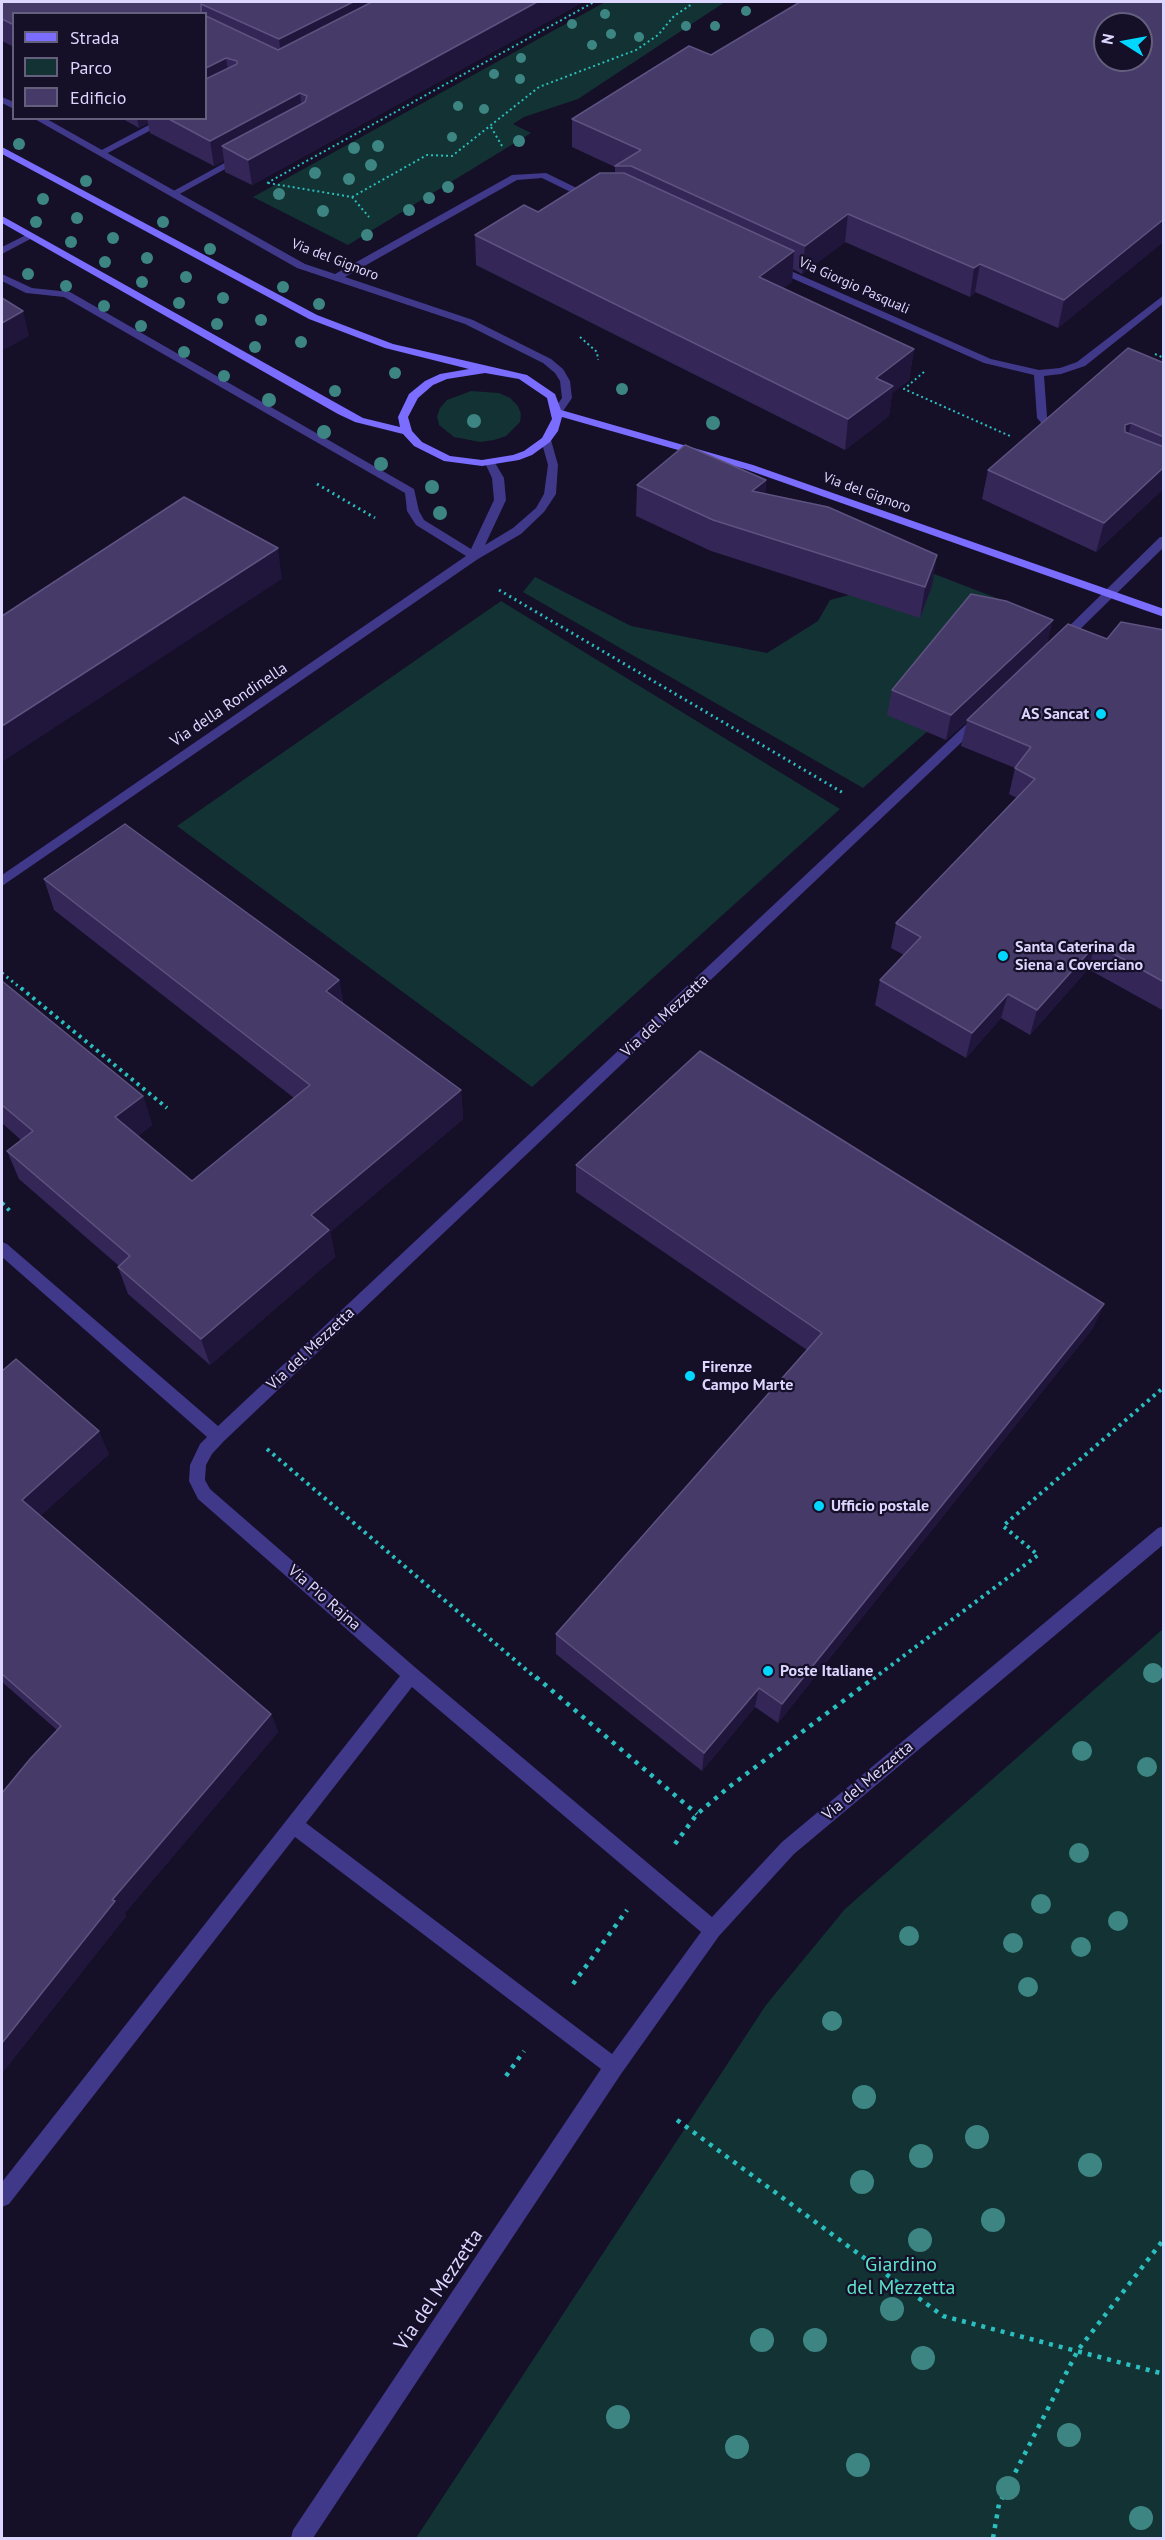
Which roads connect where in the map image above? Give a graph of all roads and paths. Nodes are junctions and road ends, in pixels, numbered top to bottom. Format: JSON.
{"nodes":[{"id":1,"x":594,"y":2,"type":"edge"},
{"id":2,"x":693,"y":4,"type":"dead end"},
{"id":3,"x":41,"y":120,"type":"edge"},
{"id":4,"x":166,"y":120,"type":"edge"},
{"id":5,"x":490,"y":127,"type":"junction"},
{"id":6,"x":2,"y":150,"type":"edge"},
{"id":7,"x":254,"y":150,"type":"edge"},
{"id":8,"x":101,"y":153,"type":"junction"},
{"id":9,"x":507,"y":154,"type":"dead end"},
{"id":10,"x":267,"y":183,"type":"junction"},
{"id":11,"x":258,"y":188,"type":"edge"},
{"id":12,"x":174,"y":194,"type":"junction"},
{"id":13,"x":352,"y":197,"type":"junction"},
{"id":14,"x":603,"y":199,"type":"edge"},
{"id":15,"x":2,"y":219,"type":"edge"},
{"id":16,"x":374,"y":223,"type":"dead end"},
{"id":17,"x":31,"y":236,"type":"junction"},
{"id":18,"x":2,"y":251,"type":"edge"},
{"id":19,"x":762,"y":261,"type":"edge"},
{"id":20,"x":2,"y":277,"type":"edge"},
{"id":21,"x":336,"y":278,"type":"junction"},
{"id":22,"x":1164,"y":298,"type":"edge"},
{"id":23,"x":485,"y":370,"type":"junction"},
{"id":24,"x":1039,"y":373,"type":"junction"},
{"id":25,"x":557,"y":412,"type":"junction"},
{"id":26,"x":1057,"y":428,"type":"edge"},
{"id":27,"x":407,"y":432,"type":"junction"},
{"id":28,"x":546,"y":440,"type":"junction"},
{"id":29,"x":490,"y":463,"type":"junction"},
{"id":30,"x":1164,"y":540,"type":"edge"},
{"id":31,"x":474,"y":556,"type":"junction"},
{"id":32,"x":499,"y":590,"type":"dead end"},
{"id":33,"x":1110,"y":595,"type":"junction"},
{"id":34,"x":1164,"y":613,"type":"edge"},
{"id":35,"x":1047,"y":654,"type":"edge"},
{"id":36,"x":988,"y":710,"type":"edge"},
{"id":37,"x":879,"y":814,"type":"junction"},
{"id":38,"x":2,"y":881,"type":"edge"},
{"id":39,"x":2,"y":973,"type":"edge"},
{"id":40,"x":167,"y":1108,"type":"dead end"},
{"id":41,"x":2,"y":1248,"type":"edge"},
{"id":42,"x":1164,"y":1387,"type":"edge"},
{"id":43,"x":218,"y":1436,"type":"junction"},
{"id":44,"x":267,"y":1449,"type":"dead end"},
{"id":45,"x":1164,"y":1533,"type":"edge"},
{"id":46,"x":411,"y":1675,"type":"junction"},
{"id":47,"x":697,"y":1814,"type":"junction"},
{"id":48,"x":294,"y":1825,"type":"junction"},
{"id":49,"x":669,"y":1852,"type":"dead end"},
{"id":50,"x":628,"y":1908,"type":"dead end"},
{"id":51,"x":713,"y":1930,"type":"junction"},
{"id":52,"x":567,"y":1992,"type":"dead end"},
{"id":53,"x":526,"y":2048,"type":"dead end"},
{"id":54,"x":614,"y":2067,"type":"junction"},
{"id":55,"x":506,"y":2076,"type":"dead end"},
{"id":56,"x":677,"y":2120,"type":"dead end"},
{"id":57,"x":2,"y":2197,"type":"edge"},
{"id":58,"x":1164,"y":2238,"type":"edge"},
{"id":59,"x":1078,"y":2350,"type":"junction"},
{"id":60,"x":1164,"y":2374,"type":"edge"},
{"id":61,"x":301,"y":2538,"type":"edge"},
{"id":62,"x":993,"y":2538,"type":"edge"}],
"edges":[{"from":1,"to":10,"type":"path"},
{"from":2,"to":5,"type":"path"},
{"from":3,"to":8,"type":"street","name":"Via del Gignoro"},
{"from":4,"to":8,"type":"street"},
{"from":5,"to":9,"type":"path"},
{"from":5,"to":13,"type":"path"},
{"from":6,"to":23,"type":"main road"},
{"from":7,"to":12,"type":"street"},
{"from":8,"to":12,"type":"street","name":"Via del Gignoro"},
{"from":10,"to":11,"type":"path"},
{"from":10,"to":13,"type":"path"},
{"from":12,"to":21,"type":"street","name":"Via del Gignoro"},
{"from":13,"to":16,"type":"path"},
{"from":14,"to":21,"type":"street"},
{"from":15,"to":17,"type":"main road"},
{"from":17,"to":18,"type":"street"},
{"from":17,"to":27,"type":"main road"},
{"from":19,"to":24,"type":"street","name":"Via Giorgio Pasquali"},
{"from":20,"to":31,"type":"street"},
{"from":21,"to":25,"type":"street","name":"Via del Gignoro"},
{"from":22,"to":24,"type":"street","name":"Via Giorgio Pasquali"},
{"from":23,"to":25,"type":"main road"},
{"from":23,"to":27,"type":"main road"},
{"from":24,"to":26,"type":"street"},
{"from":25,"to":28,"type":"main road","name":"Via del Gignoro"},
{"from":25,"to":33,"type":"main road","name":"Via del Gignoro"},
{"from":27,"to":29,"type":"main road"},
{"from":28,"to":29,"type":"main road"},
{"from":28,"to":31,"type":"street","name":"Via della Rondinella"},
{"from":29,"to":31,"type":"street"},
{"from":30,"to":33,"type":"street"},
{"from":31,"to":38,"type":"street","name":"Via della Rondinella"},
{"from":32,"to":37,"type":"path"},
{"from":33,"to":34,"type":"main road","name":"Via del Gignoro"},
{"from":33,"to":35,"type":"street"},
{"from":36,"to":37,"type":"street","name":"Via del Mezzetta"},
{"from":37,"to":43,"type":"street","name":"Via del Mezzetta"},
{"from":39,"to":40,"type":"path"},
{"from":41,"to":43,"type":"street"},
{"from":42,"to":47,"type":"path"},
{"from":43,"to":46,"type":"street","name":"Via Pio Rajna"},
{"from":44,"to":47,"type":"path"},
{"from":45,"to":51,"type":"street","name":"Via del Mezzetta"},
{"from":46,"to":48,"type":"street"},
{"from":46,"to":51,"type":"street","name":"Via Pio Rajna"},
{"from":47,"to":49,"type":"path"},
{"from":48,"to":54,"type":"street"},
{"from":48,"to":57,"type":"street"},
{"from":50,"to":52,"type":"path"},
{"from":51,"to":54,"type":"street","name":"Via del Mezzetta"},
{"from":53,"to":55,"type":"path"},
{"from":54,"to":61,"type":"street","name":"Via del Mezzetta"},
{"from":56,"to":59,"type":"path"},
{"from":58,"to":59,"type":"path"},
{"from":59,"to":60,"type":"path"},
{"from":59,"to":62,"type":"path"}]}
